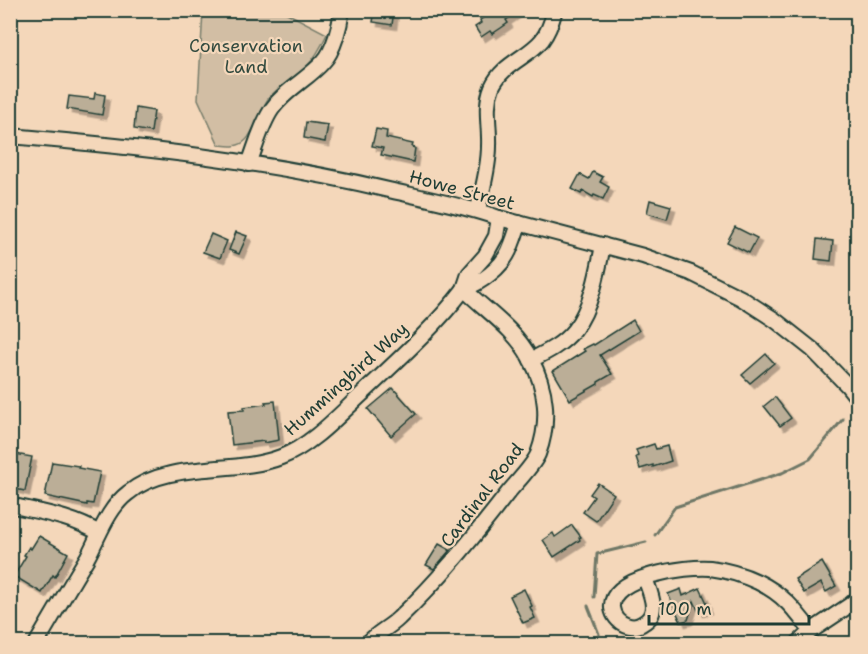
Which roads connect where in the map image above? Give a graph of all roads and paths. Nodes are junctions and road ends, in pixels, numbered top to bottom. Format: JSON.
{"nodes":[{"id":1,"x":342,"y":10,"type":"edge"},
{"id":2,"x":555,"y":10,"type":"edge"},
{"id":3,"x":10,"y":136,"type":"edge"},
{"id":4,"x":249,"y":164,"type":"junction"},
{"id":5,"x":478,"y":210,"type":"junction"},
{"id":6,"x":499,"y":218,"type":"junction"},
{"id":7,"x":519,"y":223,"type":"junction"},
{"id":8,"x":603,"y":245,"type":"junction"},
{"id":9,"x":464,"y":289,"type":"junction"},
{"id":10,"x":531,"y":360,"type":"junction"},
{"id":11,"x":858,"y":399,"type":"edge"},
{"id":12,"x":10,"y":505,"type":"edge"},
{"id":13,"x":99,"y":534,"type":"junction"},
{"id":14,"x":645,"y":578,"type":"dead end"},
{"id":15,"x":855,"y":602,"type":"edge"},
{"id":16,"x":811,"y":631,"type":"junction"},
{"id":17,"x":36,"y":644,"type":"edge"},
{"id":18,"x":367,"y":644,"type":"edge"},
{"id":19,"x":797,"y":644,"type":"edge"}],
"edges":[{"from":1,"to":4,"type":"street"},
{"from":2,"to":5,"type":"street"},
{"from":3,"to":4,"type":"street","name":"Howe Street"},
{"from":4,"to":5,"type":"street","name":"Howe Street"},
{"from":5,"to":6,"type":"street","name":"Howe Street"},
{"from":6,"to":7,"type":"street","name":"Howe Street"},
{"from":6,"to":9,"type":"street","name":"Hummingbird Way"},
{"from":7,"to":8,"type":"street","name":"Howe Street"},
{"from":7,"to":9,"type":"street","name":"Hummingbird Way"},
{"from":8,"to":10,"type":"street"},
{"from":8,"to":11,"type":"street","name":"Howe Street"},
{"from":9,"to":10,"type":"street","name":"Cardinal Road"},
{"from":9,"to":13,"type":"street","name":"Hummingbird Way"},
{"from":10,"to":18,"type":"street","name":"Cardinal Road"},
{"from":12,"to":13,"type":"street"},
{"from":13,"to":17,"type":"street","name":"Hummingbird Way"},
{"from":14,"to":16,"type":"street"},
{"from":15,"to":16,"type":"street"},
{"from":16,"to":19,"type":"street"}]}
